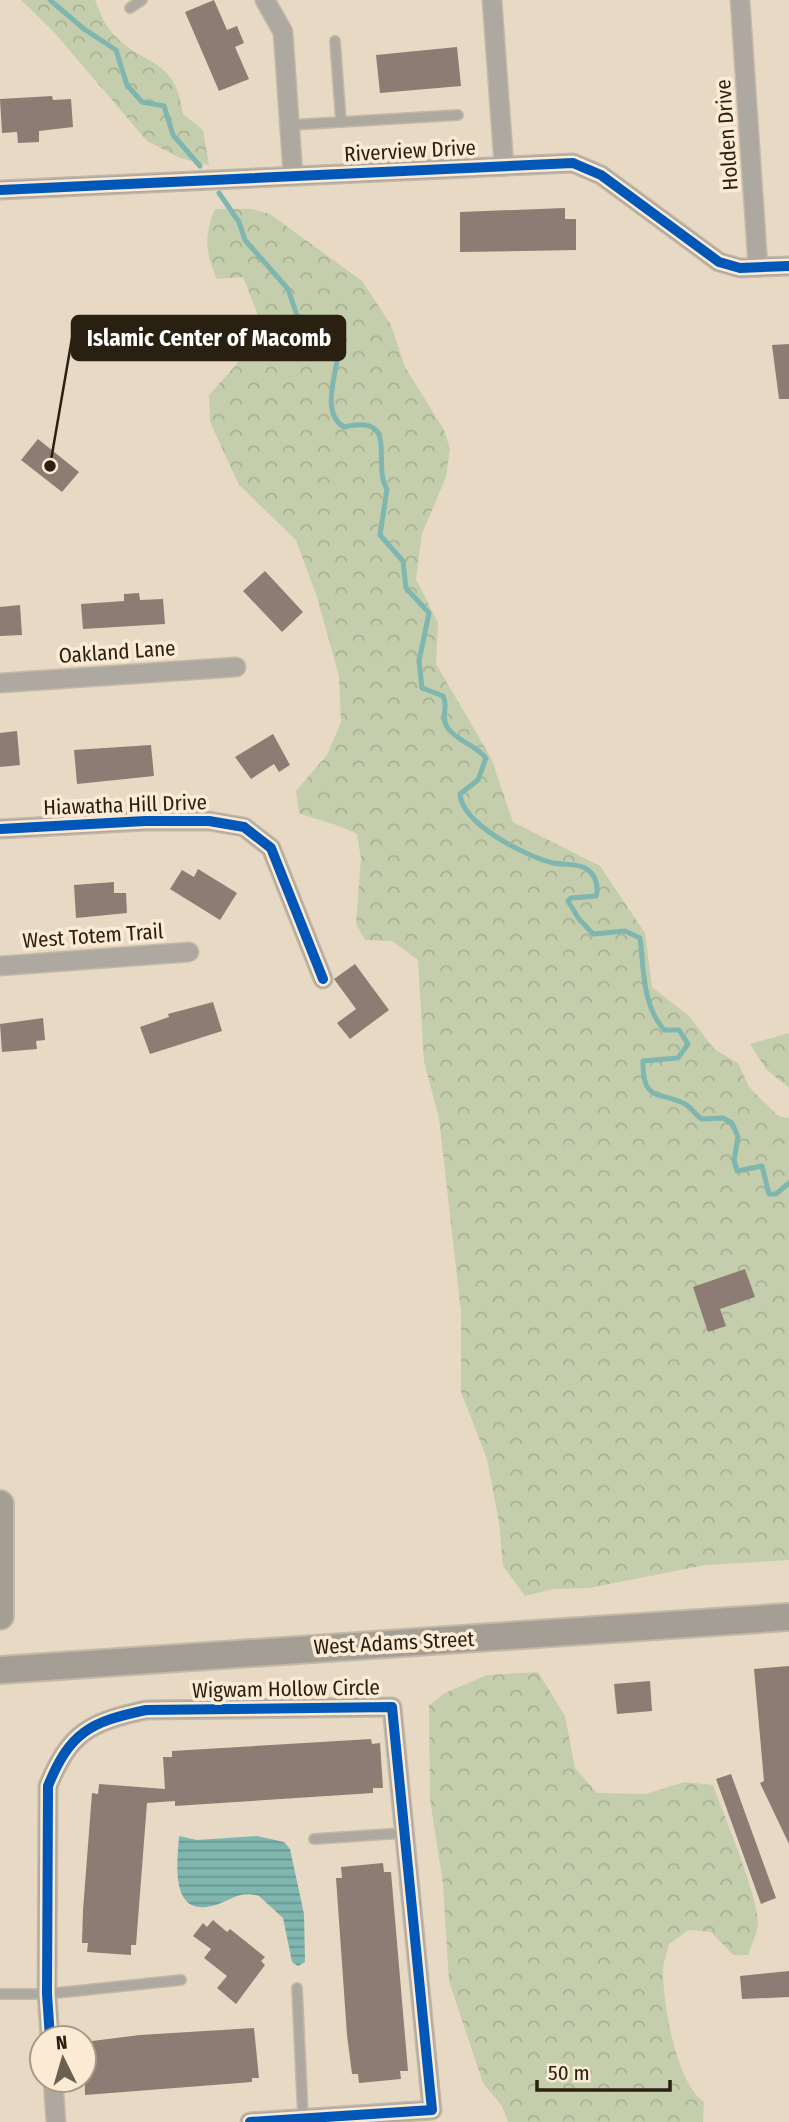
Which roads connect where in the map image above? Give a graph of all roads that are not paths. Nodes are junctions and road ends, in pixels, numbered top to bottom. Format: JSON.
{"nodes":[{"id":1,"x":142,"y":0,"type":"edge"},
{"id":2,"x":265,"y":0,"type":"edge"},
{"id":3,"x":492,"y":0,"type":"edge"},
{"id":4,"x":740,"y":0,"type":"edge"},
{"id":5,"x":130,"y":8,"type":"dead end"},
{"id":6,"x":335,"y":41,"type":"dead end"},
{"id":7,"x":458,"y":115,"type":"dead end"},
{"id":8,"x":341,"y":122,"type":"junction"},
{"id":9,"x":290,"y":125,"type":"junction"},
{"id":10,"x":504,"y":166,"type":"junction"},
{"id":11,"x":293,"y":176,"type":"junction"},
{"id":12,"x":0,"y":190,"type":"edge"},
{"id":13,"x":789,"y":266,"type":"edge"},
{"id":14,"x":758,"y":267,"type":"junction"},
{"id":15,"x":236,"y":667,"type":"dead end"},
{"id":16,"x":0,"y":683,"type":"edge"},
{"id":17,"x":0,"y":829,"type":"edge"},
{"id":18,"x":189,"y":951,"type":"dead end"},
{"id":19,"x":0,"y":966,"type":"edge"},
{"id":20,"x":323,"y":979,"type":"dead end"},
{"id":21,"x":0,"y":1504,"type":"edge"},
{"id":22,"x":0,"y":1616,"type":"edge"},
{"id":23,"x":789,"y":1617,"type":"edge"},
{"id":24,"x":0,"y":1670,"type":"edge"},
{"id":25,"x":404,"y":1833,"type":"junction"},
{"id":26,"x":314,"y":1839,"type":"dead end"},
{"id":27,"x":181,"y":1980,"type":"dead end"},
{"id":28,"x":297,"y":1988,"type":"dead end"},
{"id":29,"x":0,"y":1994,"type":"edge"},
{"id":30,"x":47,"y":1994,"type":"junction"},
{"id":31,"x":49,"y":2024,"type":"edge"},
{"id":32,"x":54,"y":2094,"type":"edge"},
{"id":33,"x":303,"y":2117,"type":"junction"},
{"id":34,"x":56,"y":2122,"type":"edge"},
{"id":35,"x":250,"y":2122,"type":"edge"}],
"edges":[{"from":1,"to":5,"type":"lane"},
{"from":2,"to":9,"type":"street"},
{"from":3,"to":10,"type":"street"},
{"from":4,"to":14,"type":"street","name":"Holden Drive"},
{"from":6,"to":8,"type":"lane"},
{"from":7,"to":8,"type":"lane"},
{"from":8,"to":9,"type":"lane"},
{"from":9,"to":11,"type":"street"},
{"from":10,"to":11,"type":"street","name":"Riverview Drive"},
{"from":10,"to":14,"type":"street","name":"Riverview Drive"},
{"from":11,"to":12,"type":"street","name":"Riverview Drive"},
{"from":13,"to":14,"type":"street","name":"Riverview Drive"},
{"from":15,"to":16,"type":"street","name":"Oakland Lane"},
{"from":17,"to":20,"type":"street","name":"Hiawatha Hill Drive"},
{"from":18,"to":19,"type":"street","name":"West Totem Trail"},
{"from":21,"to":22,"type":"street"},
{"from":23,"to":24,"type":"street","name":"West Adams Street"},
{"from":25,"to":26,"type":"lane"},
{"from":25,"to":30,"type":"street","name":"Wigwam Hollow Circle"},
{"from":25,"to":33,"type":"street","name":"Wigwam Hollow Circle"},
{"from":27,"to":30,"type":"lane"},
{"from":28,"to":33,"type":"lane"},
{"from":29,"to":30,"type":"lane"},
{"from":30,"to":31,"type":"street","name":"Wigwam Hollow Circle"},
{"from":32,"to":34,"type":"street"},
{"from":33,"to":35,"type":"street","name":"Wigwam Hollow Circle"}]}
